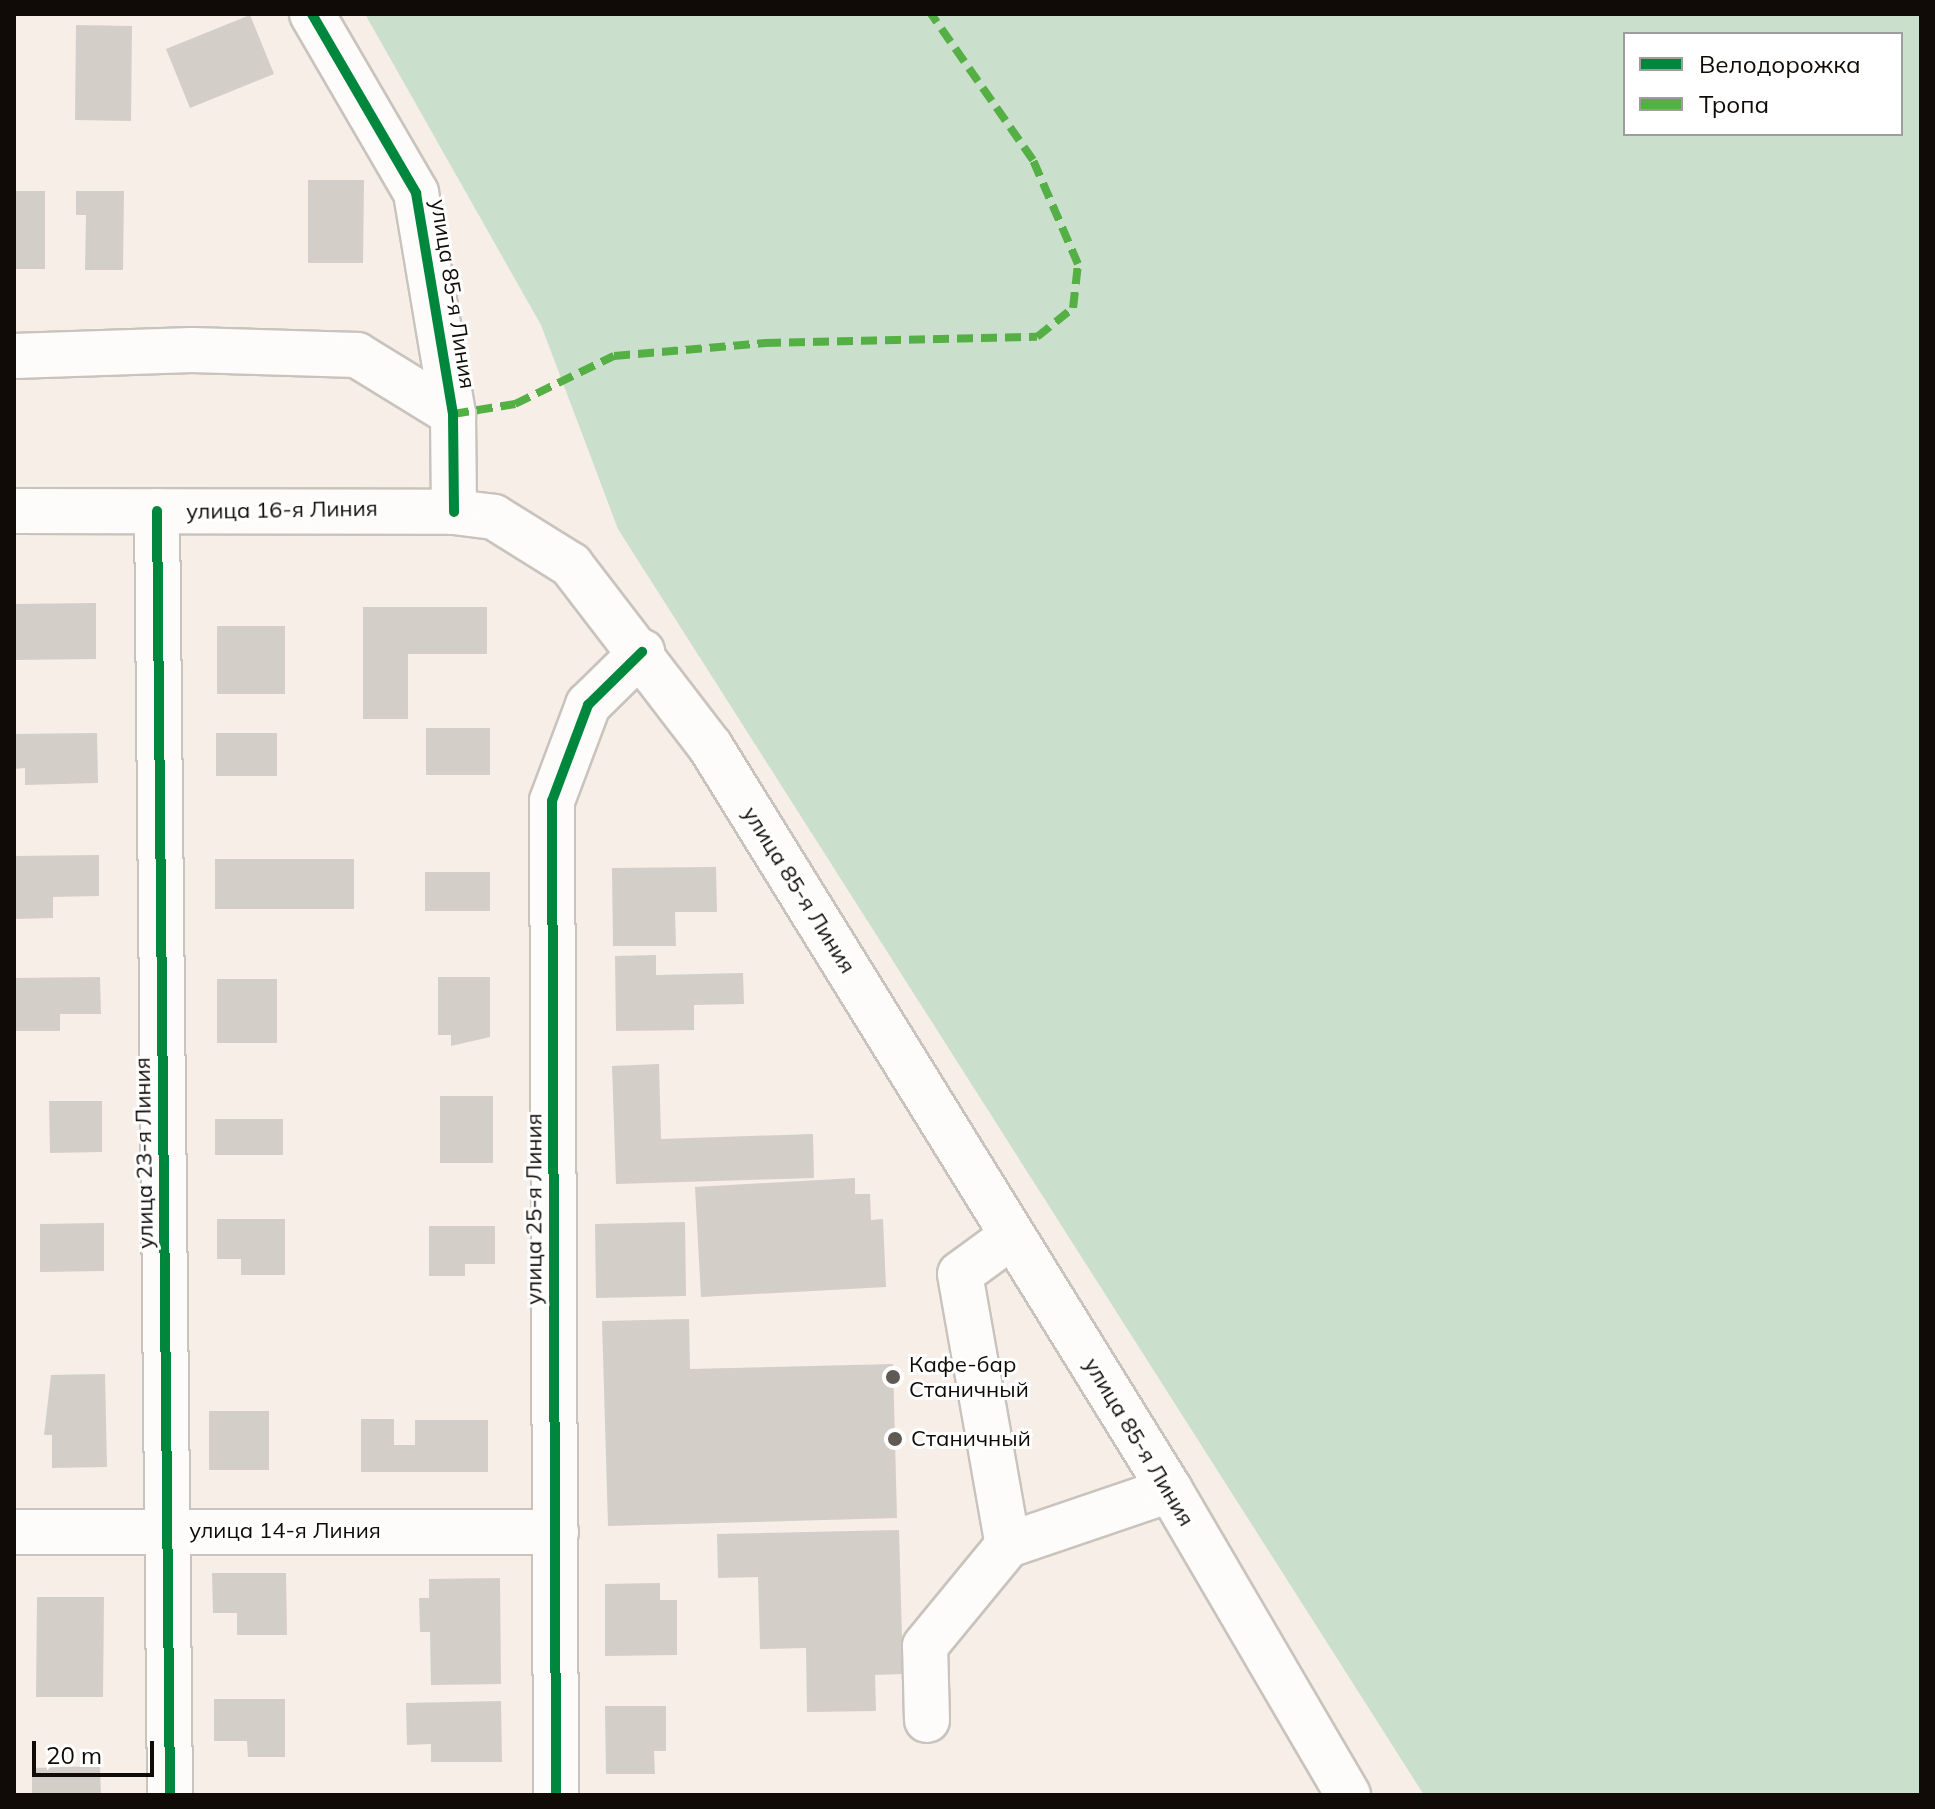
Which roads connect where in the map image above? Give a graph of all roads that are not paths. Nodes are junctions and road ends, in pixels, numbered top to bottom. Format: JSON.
{"nodes":[{"id":1,"x":312,"y":14,"type":"edge"},
{"id":2,"x":14,"y":356,"type":"edge"},
{"id":3,"x":453,"y":414,"type":"junction"},
{"id":4,"x":14,"y":511,"type":"edge"},
{"id":5,"x":157,"y":511,"type":"junction"},
{"id":6,"x":454,"y":512,"type":"junction"},
{"id":7,"x":642,"y":652,"type":"junction"},
{"id":8,"x":1012,"y":1236,"type":"junction"},
{"id":9,"x":1170,"y":1490,"type":"junction"},
{"id":10,"x":168,"y":1531,"type":"junction"},
{"id":11,"x":14,"y":1532,"type":"edge"},
{"id":12,"x":556,"y":1532,"type":"junction"},
{"id":13,"x":1008,"y":1545,"type":"junction"},
{"id":14,"x":927,"y":1720,"type":"dead end"},
{"id":15,"x":170,"y":1795,"type":"edge"},
{"id":16,"x":556,"y":1795,"type":"edge"},
{"id":17,"x":1348,"y":1795,"type":"edge"}],
"edges":[{"from":1,"to":3,"type":"street","name":"улица 85-я Линия"},
{"from":2,"to":3,"type":"street"},
{"from":3,"to":6,"type":"street","name":"улица 85-я Линия"},
{"from":4,"to":5,"type":"street","name":"улица 16-я Линия"},
{"from":5,"to":6,"type":"street","name":"улица 16-я Линия"},
{"from":5,"to":10,"type":"street","name":"улица 23-я Линия"},
{"from":6,"to":7,"type":"street","name":"улица 85-я Линия"},
{"from":7,"to":8,"type":"street","name":"улица 85-я Линия"},
{"from":7,"to":12,"type":"street","name":"улица 25-я Линия"},
{"from":8,"to":9,"type":"street","name":"улица 85-я Линия"},
{"from":8,"to":13,"type":"street"},
{"from":9,"to":13,"type":"street"},
{"from":9,"to":17,"type":"street","name":"улица 85-я Линия"},
{"from":10,"to":11,"type":"street","name":"улица 14-я Линия"},
{"from":10,"to":12,"type":"street","name":"улица 14-я Линия"},
{"from":10,"to":15,"type":"street","name":"улица 23-я Линия"},
{"from":12,"to":16,"type":"street","name":"улица 25-я Линия"},
{"from":13,"to":14,"type":"street"}]}
